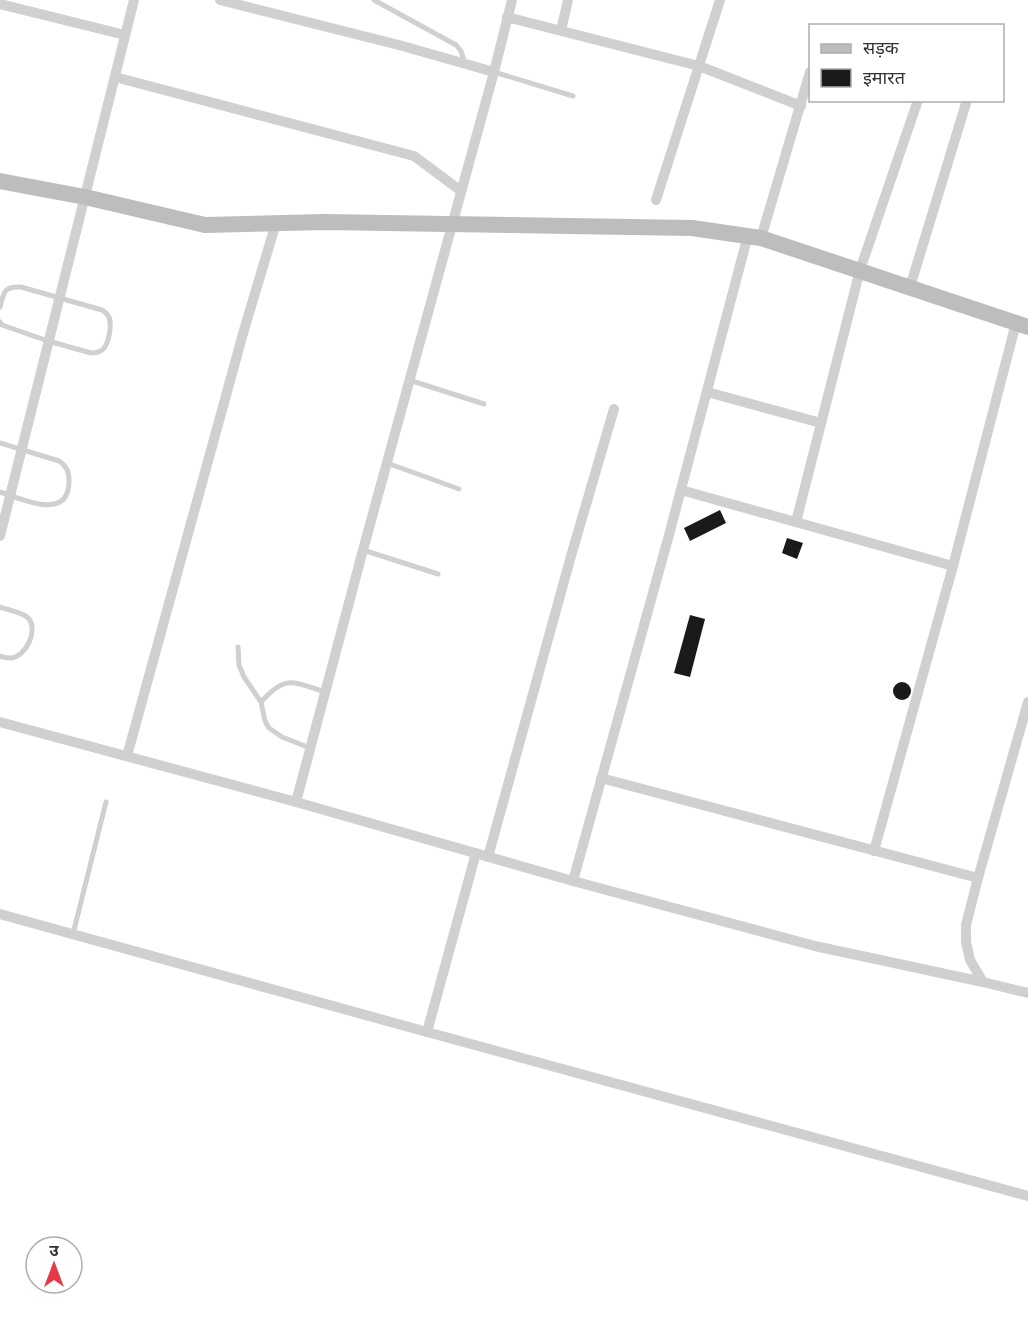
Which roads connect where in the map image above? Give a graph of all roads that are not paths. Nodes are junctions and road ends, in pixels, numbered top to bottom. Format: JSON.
{"nodes":[{"id":1,"x":134,"y":0,"type":"edge"},
{"id":2,"x":220,"y":0,"type":"edge"},
{"id":3,"x":374,"y":0,"type":"edge"},
{"id":4,"x":512,"y":0,"type":"edge"},
{"id":5,"x":568,"y":0,"type":"edge"},
{"id":6,"x":720,"y":0,"type":"edge"},
{"id":7,"x":0,"y":4,"type":"edge"},
{"id":8,"x":507,"y":17,"type":"junction"},
{"id":9,"x":561,"y":30,"type":"junction"},
{"id":10,"x":125,"y":36,"type":"junction"},
{"id":11,"x":465,"y":64,"type":"junction"},
{"id":12,"x":699,"y":66,"type":"junction"},
{"id":13,"x":494,"y":72,"type":"junction"},
{"id":14,"x":809,"y":76,"type":"edge"},
{"id":15,"x":115,"y":77,"type":"junction"},
{"id":16,"x":573,"y":96,"type":"dead end"},
{"id":17,"x":917,"y":102,"type":"edge"},
{"id":18,"x":966,"y":102,"type":"edge"},
{"id":19,"x":801,"y":106,"type":"junction"},
{"id":20,"x":0,"y":181,"type":"edge"},
{"id":21,"x":461,"y":191,"type":"junction"},
{"id":22,"x":85,"y":197,"type":"junction"},
{"id":23,"x":656,"y":200,"type":"dead end"},
{"id":24,"x":276,"y":223,"type":"junction"},
{"id":25,"x":452,"y":224,"type":"junction"},
{"id":26,"x":755,"y":236,"type":"junction"},
{"id":27,"x":860,"y":270,"type":"junction"},
{"id":28,"x":910,"y":287,"type":"junction"},
{"id":29,"x":59,"y":297,"type":"junction"},
{"id":30,"x":0,"y":307,"type":"edge"},
{"id":31,"x":0,"y":322,"type":"edge"},
{"id":32,"x":1022,"y":325,"type":"edge"},
{"id":33,"x":48,"y":341,"type":"junction"},
{"id":34,"x":409,"y":380,"type":"junction"},
{"id":35,"x":707,"y":392,"type":"junction"},
{"id":36,"x":484,"y":404,"type":"dead end"},
{"id":37,"x":614,"y":409,"type":"dead end"},
{"id":38,"x":821,"y":423,"type":"junction"},
{"id":39,"x":0,"y":443,"type":"edge"},
{"id":40,"x":21,"y":450,"type":"junction"},
{"id":41,"x":387,"y":463,"type":"junction"},
{"id":42,"x":459,"y":489,"type":"dead end"},
{"id":43,"x":681,"y":490,"type":"junction"},
{"id":44,"x":5,"y":493,"type":"edge"},
{"id":45,"x":796,"y":522,"type":"junction"},
{"id":46,"x":0,"y":536,"type":"edge"},
{"id":47,"x":363,"y":550,"type":"junction"},
{"id":48,"x":953,"y":566,"type":"junction"},
{"id":49,"x":438,"y":574,"type":"dead end"},
{"id":50,"x":0,"y":608,"type":"edge"},
{"id":51,"x":238,"y":647,"type":"dead end"},
{"id":52,"x":0,"y":656,"type":"edge"},
{"id":53,"x":325,"y":692,"type":"junction"},
{"id":54,"x":261,"y":702,"type":"junction"},
{"id":55,"x":1028,"y":702,"type":"edge"},
{"id":56,"x":0,"y":722,"type":"edge"},
{"id":57,"x":310,"y":748,"type":"junction"},
{"id":58,"x":127,"y":756,"type":"junction"},
{"id":59,"x":601,"y":778,"type":"junction"},
{"id":60,"x":106,"y":802,"type":"dead end"},
{"id":61,"x":296,"y":802,"type":"junction"},
{"id":62,"x":874,"y":850,"type":"junction"},
{"id":63,"x":476,"y":854,"type":"junction"},
{"id":64,"x":488,"y":857,"type":"junction"},
{"id":65,"x":978,"y":878,"type":"junction"},
{"id":66,"x":573,"y":881,"type":"junction"},
{"id":67,"x":0,"y":914,"type":"edge"},
{"id":68,"x":73,"y":934,"type":"junction"},
{"id":69,"x":983,"y":982,"type":"junction"},
{"id":70,"x":1028,"y":993,"type":"edge"},
{"id":71,"x":427,"y":1032,"type":"junction"},
{"id":72,"x":1028,"y":1196,"type":"edge"}],
"edges":[{"from":1,"to":10,"type":"street"},
{"from":2,"to":11,"type":"street"},
{"from":3,"to":11,"type":"lane"},
{"from":4,"to":8,"type":"street"},
{"from":5,"to":9,"type":"street"},
{"from":6,"to":12,"type":"street"},
{"from":7,"to":10,"type":"street"},
{"from":8,"to":9,"type":"street"},
{"from":8,"to":13,"type":"street"},
{"from":9,"to":12,"type":"street"},
{"from":10,"to":15,"type":"street"},
{"from":11,"to":13,"type":"street"},
{"from":12,"to":19,"type":"street"},
{"from":12,"to":23,"type":"street"},
{"from":13,"to":16,"type":"lane"},
{"from":13,"to":21,"type":"street"},
{"from":14,"to":19,"type":"street"},
{"from":15,"to":21,"type":"street"},
{"from":15,"to":22,"type":"street"},
{"from":17,"to":27,"type":"street"},
{"from":18,"to":28,"type":"street"},
{"from":19,"to":26,"type":"street"},
{"from":20,"to":22,"type":"main road"},
{"from":21,"to":25,"type":"street"},
{"from":22,"to":24,"type":"main road"},
{"from":22,"to":29,"type":"street"},
{"from":24,"to":25,"type":"main road"},
{"from":24,"to":58,"type":"street"},
{"from":25,"to":26,"type":"main road"},
{"from":25,"to":34,"type":"street"},
{"from":26,"to":27,"type":"main road"},
{"from":26,"to":35,"type":"street"},
{"from":27,"to":28,"type":"main road"},
{"from":27,"to":38,"type":"street"},
{"from":28,"to":32,"type":"main road"},
{"from":29,"to":30,"type":"lane"},
{"from":29,"to":33,"type":"street"},
{"from":29,"to":33,"type":"lane"},
{"from":31,"to":33,"type":"lane"},
{"from":32,"to":48,"type":"street"},
{"from":33,"to":40,"type":"street"},
{"from":34,"to":36,"type":"lane"},
{"from":34,"to":41,"type":"street"},
{"from":35,"to":38,"type":"street"},
{"from":35,"to":43,"type":"street"},
{"from":37,"to":64,"type":"street"},
{"from":38,"to":45,"type":"street"},
{"from":39,"to":40,"type":"lane"},
{"from":40,"to":44,"type":"street"},
{"from":40,"to":44,"type":"lane"},
{"from":41,"to":42,"type":"lane"},
{"from":41,"to":47,"type":"street"},
{"from":43,"to":45,"type":"street"},
{"from":43,"to":59,"type":"street"},
{"from":44,"to":46,"type":"street"},
{"from":45,"to":48,"type":"street"},
{"from":47,"to":49,"type":"lane"},
{"from":47,"to":53,"type":"street"},
{"from":48,"to":62,"type":"street"},
{"from":50,"to":52,"type":"lane"},
{"from":51,"to":54,"type":"lane"},
{"from":53,"to":54,"type":"lane"},
{"from":53,"to":57,"type":"street"},
{"from":54,"to":57,"type":"lane"},
{"from":55,"to":65,"type":"street"},
{"from":56,"to":58,"type":"street"},
{"from":57,"to":61,"type":"street"},
{"from":58,"to":61,"type":"street"},
{"from":59,"to":62,"type":"street"},
{"from":59,"to":66,"type":"street"},
{"from":60,"to":68,"type":"lane"},
{"from":61,"to":63,"type":"street"},
{"from":62,"to":65,"type":"street"},
{"from":63,"to":64,"type":"street"},
{"from":63,"to":71,"type":"street"},
{"from":64,"to":66,"type":"street"},
{"from":65,"to":69,"type":"street"},
{"from":66,"to":69,"type":"street"},
{"from":67,"to":68,"type":"street"},
{"from":68,"to":71,"type":"street"},
{"from":69,"to":70,"type":"street"},
{"from":71,"to":72,"type":"street"}]}
